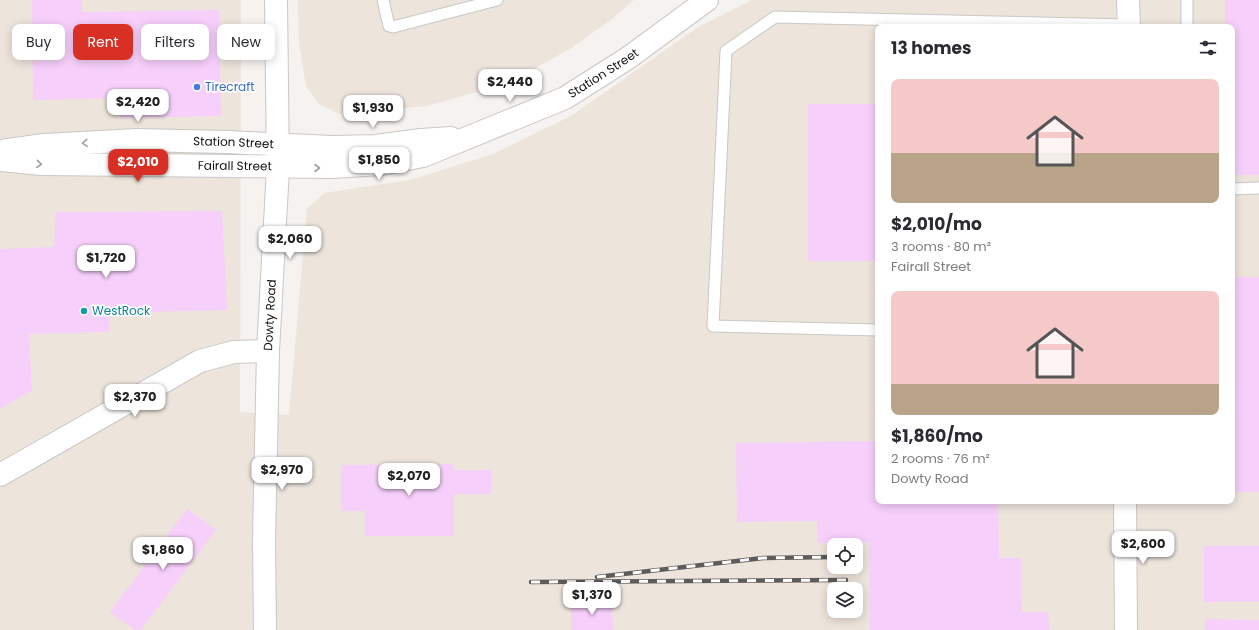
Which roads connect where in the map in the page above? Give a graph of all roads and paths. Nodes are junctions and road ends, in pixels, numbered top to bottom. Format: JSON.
{"nodes":[{"id":1,"x":276,"y":0,"type":"edge"},
{"id":2,"x":383,"y":0,"type":"edge"},
{"id":3,"x":497,"y":0,"type":"edge"},
{"id":4,"x":707,"y":0,"type":"edge"},
{"id":5,"x":1128,"y":0,"type":"edge"},
{"id":6,"x":1187,"y":0,"type":"edge"},
{"id":7,"x":1050,"y":24,"type":"edge"},
{"id":8,"x":1129,"y":24,"type":"edge"},
{"id":9,"x":1187,"y":24,"type":"edge"},
{"id":10,"x":468,"y":137,"type":"junction"},
{"id":11,"x":278,"y":144,"type":"junction"},
{"id":12,"x":0,"y":151,"type":"edge"},
{"id":13,"x":0,"y":160,"type":"edge"},
{"id":14,"x":278,"y":168,"type":"junction"},
{"id":15,"x":1259,"y":188,"type":"edge"},
{"id":16,"x":1235,"y":189,"type":"edge"},
{"id":17,"x":875,"y":330,"type":"edge"},
{"id":18,"x":268,"y":351,"type":"junction"},
{"id":19,"x":0,"y":475,"type":"edge"},
{"id":20,"x":1125,"y":504,"type":"edge"},
{"id":21,"x":265,"y":630,"type":"edge"},
{"id":22,"x":1126,"y":630,"type":"edge"}],
"edges":[{"from":1,"to":11,"type":"street","name":"Dowty Road"},
{"from":2,"to":3,"type":"lane"},
{"from":4,"to":10,"type":"street","name":"Station Street"},
{"from":5,"to":8,"type":"street"},
{"from":6,"to":9,"type":"lane"},
{"from":7,"to":17,"type":"lane"},
{"from":10,"to":11,"type":"street","name":"Station Street"},
{"from":14,"to":10,"type":"street","name":"Station Street","one_way":true},
{"from":11,"to":12,"type":"street","name":"Station Street","one_way":true},
{"from":11,"to":14,"type":"street","name":"Dowty Road"},
{"from":13,"to":14,"type":"street","name":"Fairall Street","one_way":true},
{"from":14,"to":18,"type":"street","name":"Dowty Road"},
{"from":15,"to":16,"type":"lane"},
{"from":18,"to":19,"type":"street"},
{"from":18,"to":21,"type":"street","name":"Dowty Road"},
{"from":20,"to":22,"type":"street"}]}
